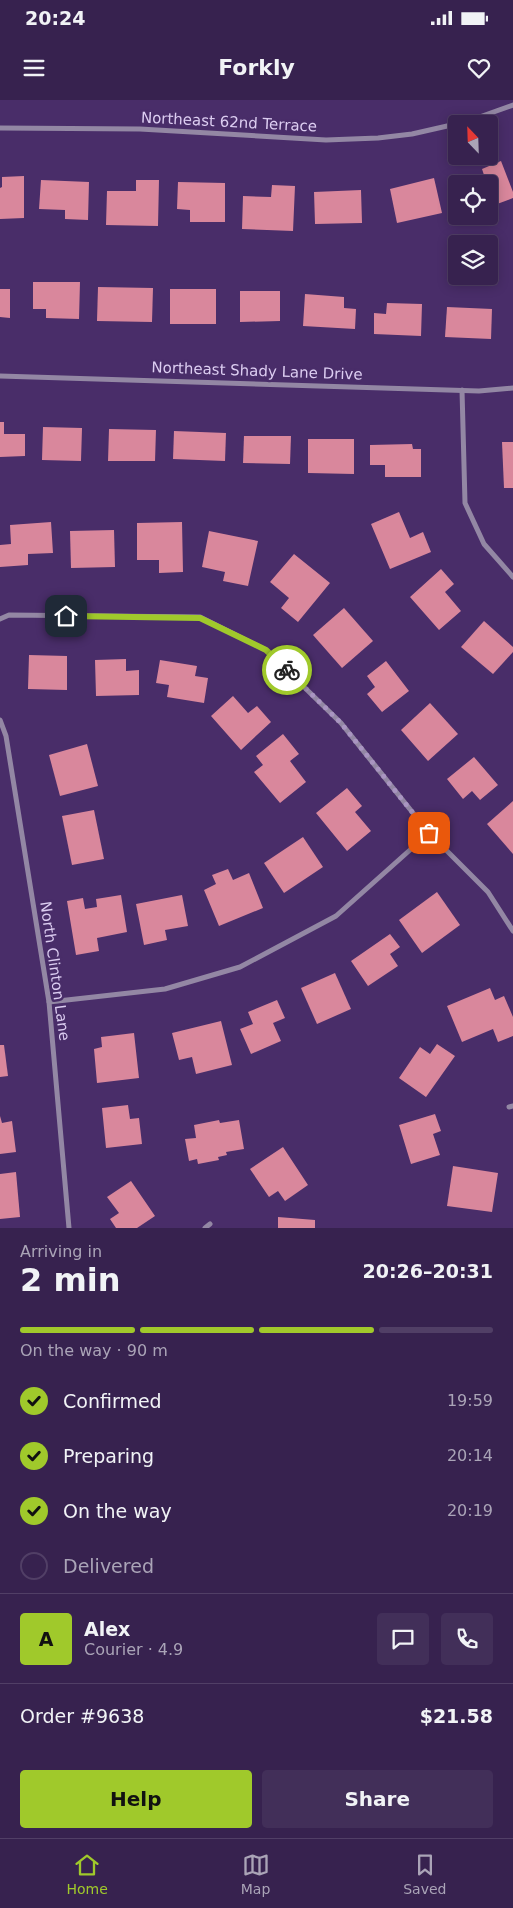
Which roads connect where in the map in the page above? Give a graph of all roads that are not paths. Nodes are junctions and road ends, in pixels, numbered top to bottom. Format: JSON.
{"nodes":[{"id":1,"x":513,"y":105,"type":"edge"},
{"id":2,"x":484,"y":115,"type":"edge"},
{"id":3,"x":448,"y":126,"type":"edge"},
{"id":4,"x":0,"y":128,"type":"edge"},
{"id":5,"x":0,"y":376,"type":"edge"},
{"id":6,"x":513,"y":388,"type":"edge"},
{"id":7,"x":462,"y":390,"type":"junction"},
{"id":8,"x":513,"y":577,"type":"edge"},
{"id":9,"x":0,"y":619,"type":"edge"},
{"id":10,"x":0,"y":720,"type":"edge"},
{"id":11,"x":429,"y":833,"type":"junction"},
{"id":12,"x":513,"y":931,"type":"edge"},
{"id":13,"x":49,"y":1002,"type":"junction"},
{"id":14,"x":210,"y":1224,"type":"dead end"},
{"id":15,"x":69,"y":1228,"type":"edge"},
{"id":16,"x":205,"y":1228,"type":"edge"}],
"edges":[{"from":1,"to":2,"type":"street","name":"Northeast 62nd Terrace"},
{"from":3,"to":4,"type":"street","name":"Northeast 62nd Terrace"},
{"from":5,"to":7,"type":"street","name":"Northeast Shady Lane Drive"},
{"from":6,"to":7,"type":"street","name":"Northeast Shady Lane Drive"},
{"from":7,"to":8,"type":"street"},
{"from":9,"to":11,"type":"street"},
{"from":10,"to":13,"type":"street","name":"North Clinton Lane"},
{"from":11,"to":12,"type":"street"},
{"from":11,"to":13,"type":"street"},
{"from":13,"to":15,"type":"street","name":"North Clinton Lane"},
{"from":14,"to":16,"type":"street"}]}
